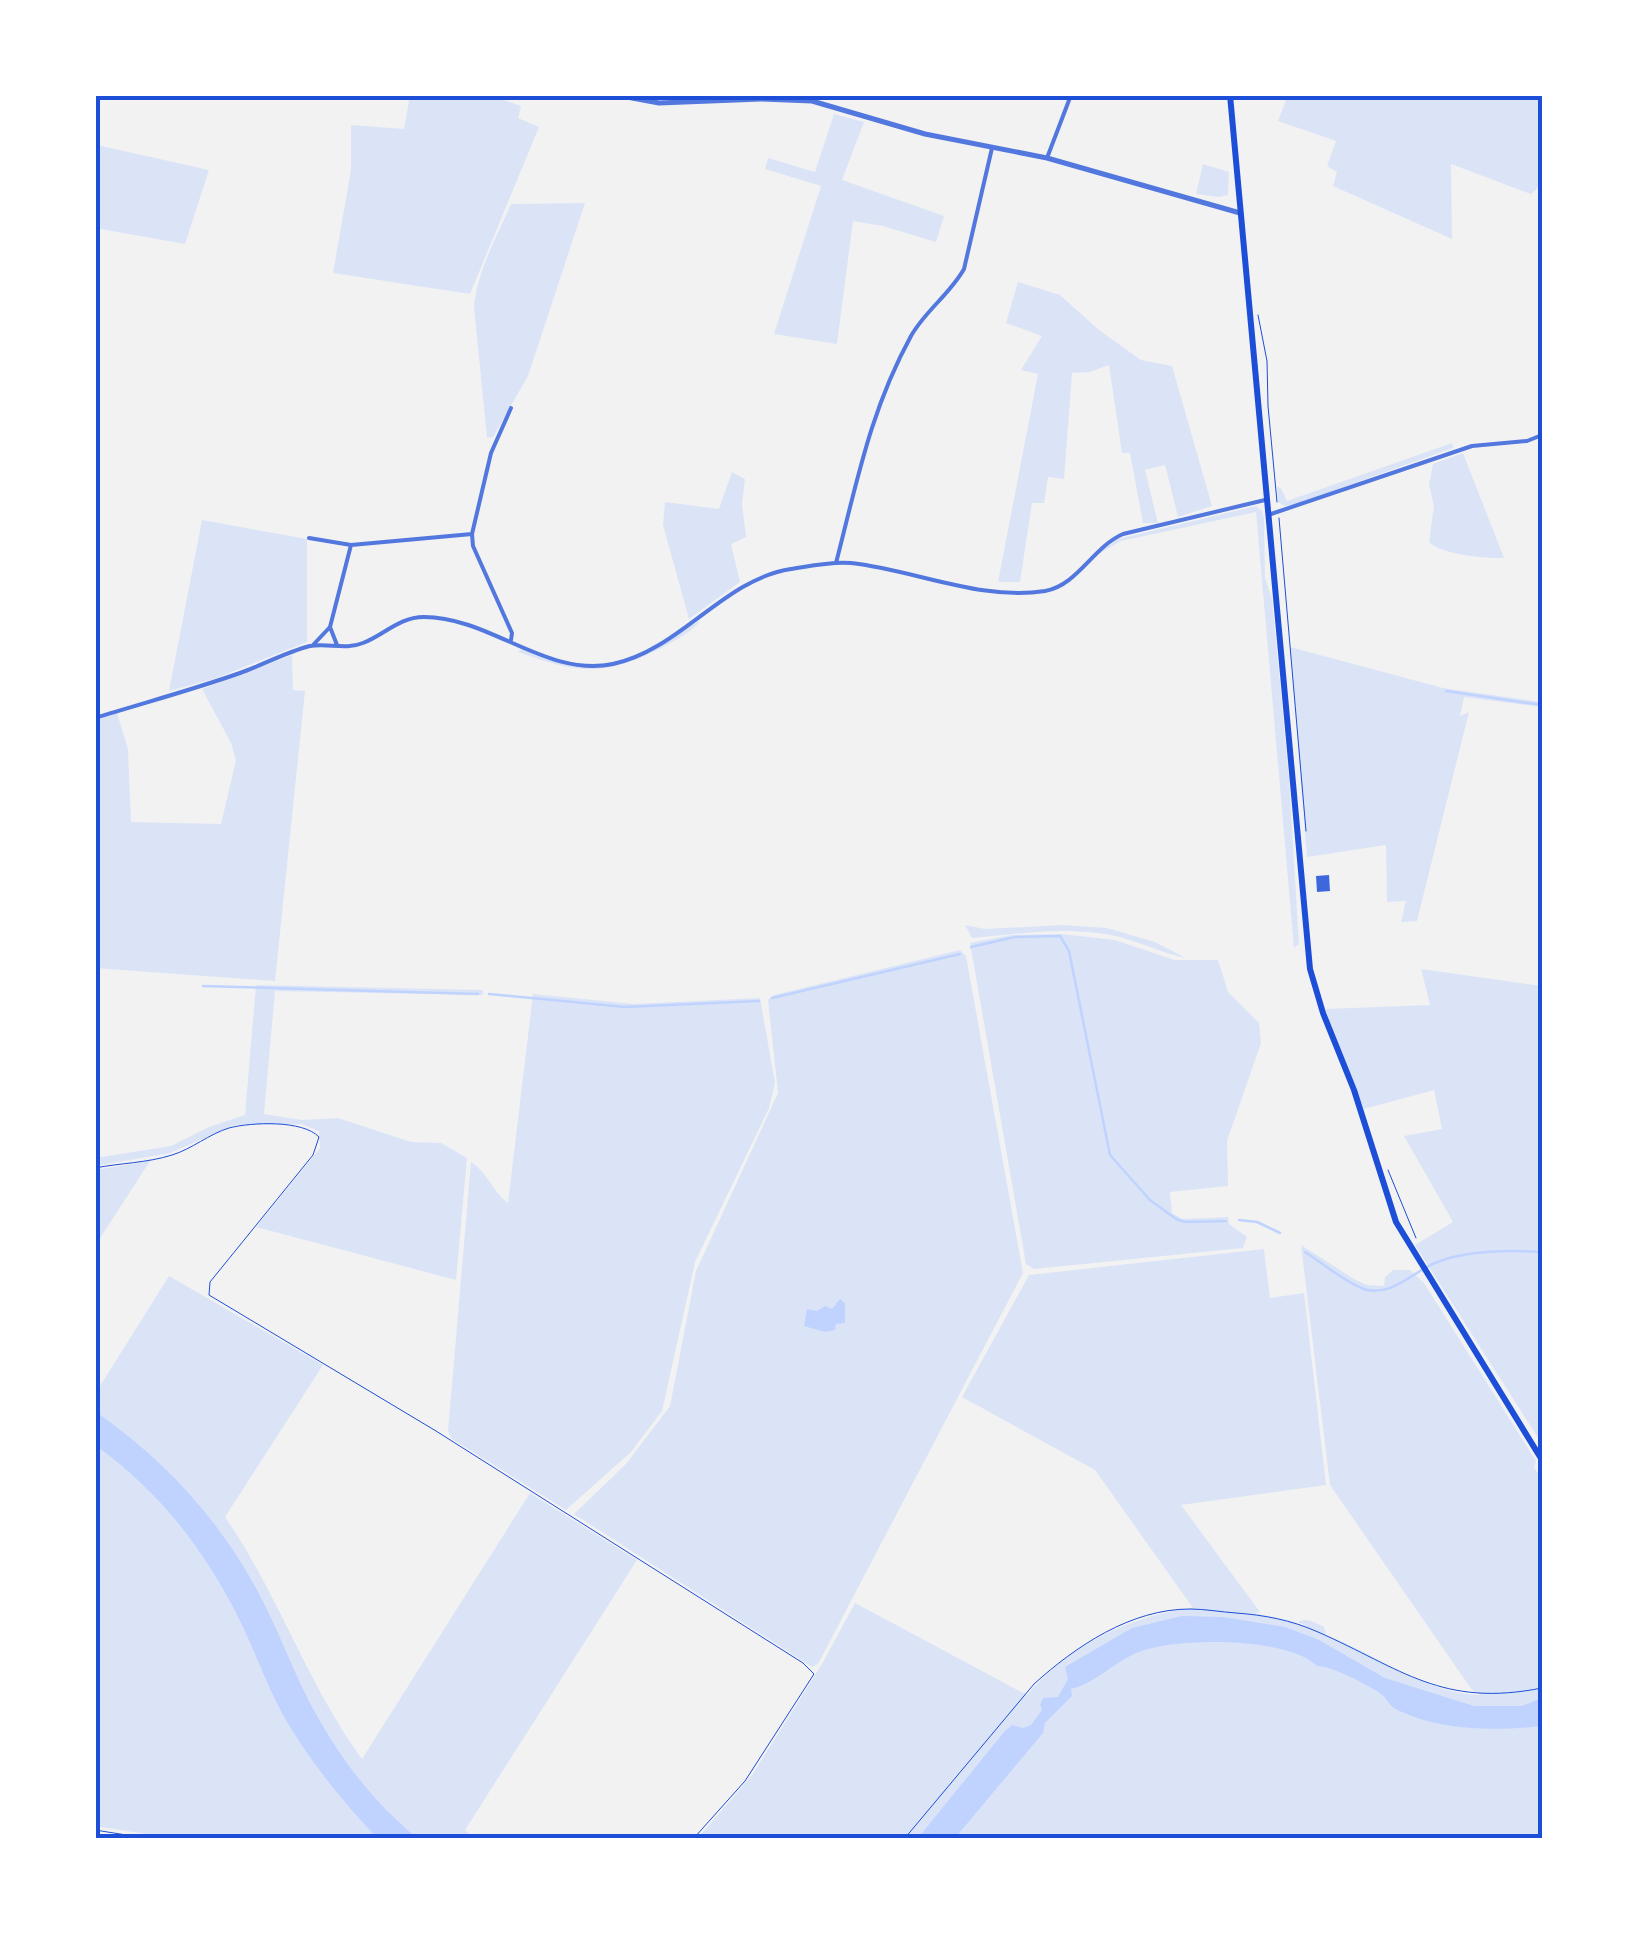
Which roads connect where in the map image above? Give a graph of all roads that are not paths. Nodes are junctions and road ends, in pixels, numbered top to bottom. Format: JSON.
{"nodes":[{"id":1,"x":616,"y":95,"type":"edge"},
{"id":2,"x":1071,"y":95,"type":"edge"},
{"id":3,"x":1230,"y":95,"type":"edge"},
{"id":4,"x":992,"y":145,"type":"junction"},
{"id":5,"x":1047,"y":158,"type":"junction"},
{"id":6,"x":1240,"y":213,"type":"junction"},
{"id":7,"x":511,"y":408,"type":"dead end"},
{"id":8,"x":1542,"y":435,"type":"edge"},
{"id":9,"x":1270,"y":499,"type":"junction"},
{"id":10,"x":1275,"y":513,"type":"junction"},
{"id":11,"x":472,"y":534,"type":"junction"},
{"id":12,"x":309,"y":538,"type":"dead end"},
{"id":13,"x":351,"y":545,"type":"junction"},
{"id":14,"x":836,"y":564,"type":"junction"},
{"id":15,"x":330,"y":627,"type":"junction"},
{"id":16,"x":511,"y":642,"type":"junction"},
{"id":17,"x":313,"y":645,"type":"junction"},
{"id":18,"x":337,"y":645,"type":"junction"},
{"id":19,"x":95,"y":718,"type":"edge"},
{"id":20,"x":1542,"y":1460,"type":"edge"}],
"edges":[{"from":1,"to":4,"type":"street"},
{"from":2,"to":5,"type":"street"},
{"from":3,"to":6,"type":"main road"},
{"from":4,"to":5,"type":"street"},
{"from":4,"to":14,"type":"street"},
{"from":5,"to":6,"type":"street"},
{"from":6,"to":9,"type":"main road"},
{"from":7,"to":11,"type":"street"},
{"from":8,"to":10,"type":"street"},
{"from":9,"to":10,"type":"main road"},
{"from":9,"to":14,"type":"street"},
{"from":10,"to":20,"type":"main road"},
{"from":11,"to":13,"type":"street"},
{"from":11,"to":16,"type":"street"},
{"from":12,"to":13,"type":"street"},
{"from":13,"to":15,"type":"street"},
{"from":14,"to":16,"type":"street"},
{"from":15,"to":17,"type":"street"},
{"from":15,"to":18,"type":"street"},
{"from":16,"to":18,"type":"street"},
{"from":17,"to":18,"type":"street"},
{"from":17,"to":19,"type":"street"}]}
